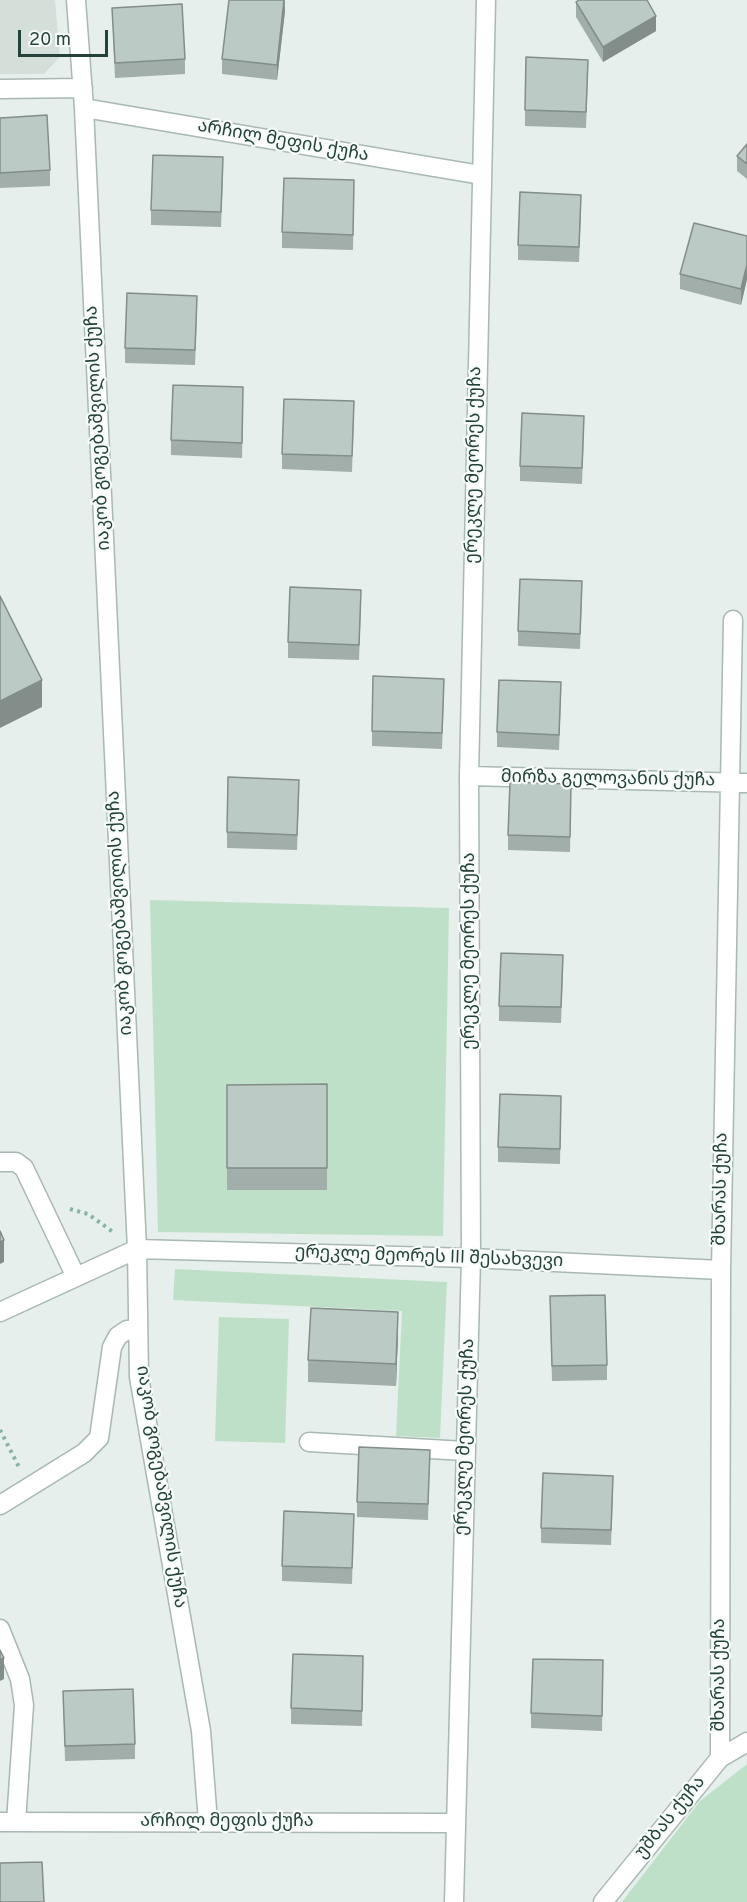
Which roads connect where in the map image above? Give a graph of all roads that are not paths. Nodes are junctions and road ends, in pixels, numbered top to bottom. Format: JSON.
{"nodes":[{"id":1,"x":76,"y":0,"type":"edge"},
{"id":2,"x":486,"y":0,"type":"edge"},
{"id":3,"x":83,"y":88,"type":"junction"},
{"id":4,"x":0,"y":89,"type":"edge"},
{"id":5,"x":84,"y":108,"type":"junction"},
{"id":6,"x":481,"y":175,"type":"junction"},
{"id":7,"x":733,"y":620,"type":"dead end"},
{"id":8,"x":469,"y":776,"type":"junction"},
{"id":9,"x":739,"y":783,"type":"edge"},
{"id":10,"x":0,"y":1162,"type":"edge"},
{"id":11,"x":137,"y":1249,"type":"junction"},
{"id":12,"x":471,"y":1258,"type":"junction"},
{"id":13,"x":721,"y":1270,"type":"junction"},
{"id":14,"x":76,"y":1277,"type":"junction"},
{"id":15,"x":0,"y":1312,"type":"edge"},
{"id":16,"x":138,"y":1329,"type":"junction"},
{"id":17,"x":309,"y":1442,"type":"dead end"},
{"id":18,"x":465,"y":1451,"type":"junction"},
{"id":19,"x":0,"y":1505,"type":"edge"},
{"id":20,"x":0,"y":1629,"type":"edge"},
{"id":21,"x":747,"y":1742,"type":"edge"},
{"id":22,"x":720,"y":1758,"type":"junction"},
{"id":23,"x":8,"y":1822,"type":"edge"},
{"id":24,"x":208,"y":1822,"type":"junction"},
{"id":25,"x":455,"y":1823,"type":"junction"},
{"id":26,"x":454,"y":1902,"type":"edge"},
{"id":27,"x":603,"y":1902,"type":"edge"}],
"edges":[{"from":1,"to":3,"type":"street","name":"იაკობ გოგებაშვილის ქუჩა"},
{"from":2,"to":6,"type":"street","name":"ერეკლე მეორეს ქუჩა"},
{"from":3,"to":4,"type":"street"},
{"from":3,"to":5,"type":"street","name":"იაკობ გოგებაშვილის ქუჩა"},
{"from":5,"to":6,"type":"street","name":"არჩილ მეფის ქუჩა"},
{"from":5,"to":11,"type":"street","name":"იაკობ გოგებაშვილის ქუჩა"},
{"from":6,"to":8,"type":"street","name":"ერეკლე მეორეს ქუჩა"},
{"from":7,"to":9,"type":"street","name":"შხარას ქუჩა"},
{"from":8,"to":9,"type":"street","name":"მირზა გელოვანის ქუჩა"},
{"from":8,"to":12,"type":"street","name":"ერეკლე მეორეს ქუჩა"},
{"from":9,"to":13,"type":"street","name":"შხარას ქუჩა"},
{"from":10,"to":14,"type":"street"},
{"from":11,"to":12,"type":"street","name":"ერეკლე მეორეს III შესახვევი"},
{"from":11,"to":14,"type":"street"},
{"from":11,"to":16,"type":"street","name":"იაკობ გოგებაშვილის ქუჩა"},
{"from":12,"to":13,"type":"street","name":"ერეკლე მეორეს III შესახვევი"},
{"from":12,"to":18,"type":"street","name":"ერეკლე მეორეს ქუჩა"},
{"from":13,"to":22,"type":"street","name":"შხარას ქუჩა"},
{"from":14,"to":15,"type":"street"},
{"from":16,"to":19,"type":"street"},
{"from":16,"to":24,"type":"street","name":"იაკობ გოგებაშვილის ქუჩა"},
{"from":17,"to":18,"type":"street"},
{"from":18,"to":25,"type":"street","name":"ერეკლე მეორეს ქუჩა"},
{"from":20,"to":23,"type":"street"},
{"from":21,"to":22,"type":"street","name":"უშბას ქუჩა"},
{"from":22,"to":27,"type":"street","name":"უშბას ქუჩა"},
{"from":23,"to":24,"type":"street","name":"არჩილ მეფის ქუჩა"},
{"from":24,"to":25,"type":"street","name":"არჩილ მეფის ქუჩა"},
{"from":25,"to":26,"type":"street","name":"ერეკლე მეორეს ქუჩა"}]}
